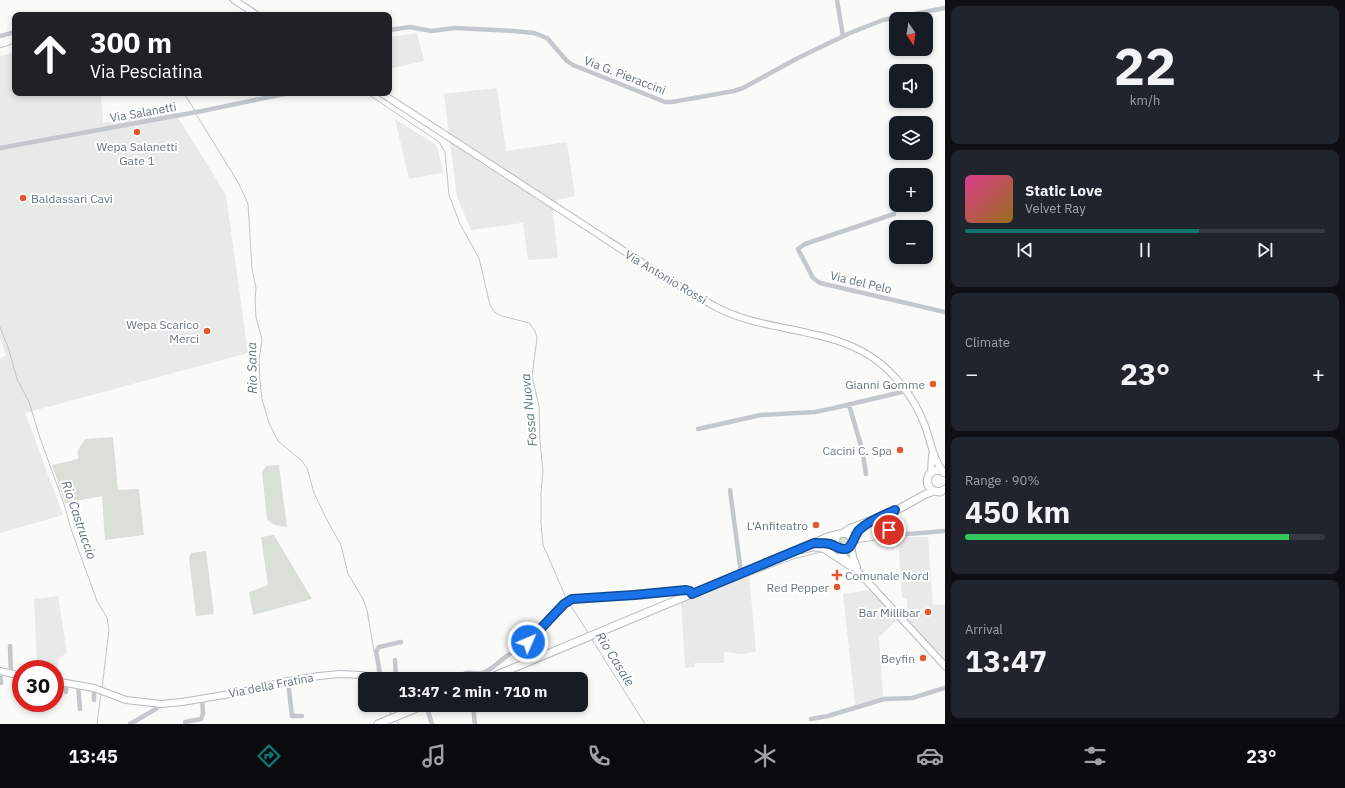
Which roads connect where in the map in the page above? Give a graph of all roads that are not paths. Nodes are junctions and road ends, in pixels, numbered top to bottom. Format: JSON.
{"nodes":[{"id":1,"x":234,"y":0,"type":"edge"},
{"id":2,"x":837,"y":0,"type":"edge"},
{"id":3,"x":945,"y":8,"type":"edge"},
{"id":4,"x":252,"y":12,"type":"edge"},
{"id":5,"x":392,"y":30,"type":"edge"},
{"id":6,"x":12,"y":33,"type":"edge"},
{"id":7,"x":0,"y":36,"type":"edge"},
{"id":8,"x":843,"y":36,"type":"junction"},
{"id":9,"x":274,"y":96,"type":"edge"},
{"id":10,"x":386,"y":96,"type":"edge"},
{"id":11,"x":0,"y":148,"type":"edge"},
{"id":12,"x":894,"y":214,"type":"dead end"},
{"id":13,"x":945,"y":312,"type":"edge"},
{"id":14,"x":906,"y":391,"type":"junction"},
{"id":15,"x":849,"y":405,"type":"junction"},
{"id":16,"x":698,"y":429,"type":"dead end"},
{"id":17,"x":932,"y":453,"type":"junction"},
{"id":18,"x":943,"y":472,"type":"edge"},
{"id":19,"x":931,"y":473,"type":"junction"},
{"id":20,"x":866,"y":474,"type":"dead end"},
{"id":21,"x":927,"y":483,"type":"junction"},
{"id":22,"x":945,"y":489,"type":"edge"},
{"id":23,"x":730,"y":490,"type":"dead end"},
{"id":24,"x":934,"y":491,"type":"junction"},
{"id":25,"x":914,"y":500,"type":"junction"},
{"id":26,"x":895,"y":510,"type":"junction"},
{"id":27,"x":869,"y":522,"type":"junction"},
{"id":28,"x":945,"y":531,"type":"edge"},
{"id":29,"x":841,"y":533,"type":"junction"},
{"id":30,"x":852,"y":542,"type":"junction"},
{"id":31,"x":814,"y":543,"type":"junction"},
{"id":32,"x":837,"y":546,"type":"junction"},
{"id":33,"x":792,"y":552,"type":"junction"},
{"id":34,"x":859,"y":572,"type":"junction"},
{"id":35,"x":741,"y":573,"type":"junction"},
{"id":36,"x":692,"y":594,"type":"junction"},
{"id":37,"x":401,"y":642,"type":"dead end"},
{"id":38,"x":10,"y":646,"type":"dead end"},
{"id":39,"x":395,"y":660,"type":"dead end"},
{"id":40,"x":945,"y":666,"type":"edge"},
{"id":41,"x":0,"y":671,"type":"edge"},
{"id":42,"x":378,"y":672,"type":"edge"},
{"id":43,"x":396,"y":672,"type":"edge"},
{"id":44,"x":483,"y":672,"type":"edge"},
{"id":45,"x":504,"y":672,"type":"edge"},
{"id":46,"x":11,"y":674,"type":"joint"},
{"id":47,"x":358,"y":676,"type":"edge"},
{"id":48,"x":288,"y":681,"type":"junction"},
{"id":49,"x":1,"y":683,"type":"edge"},
{"id":50,"x":66,"y":683,"type":"joint"},
{"id":51,"x":78,"y":685,"type":"junction"},
{"id":52,"x":945,"y":688,"type":"edge"},
{"id":53,"x":99,"y":690,"type":"junction"},
{"id":54,"x":66,"y":692,"type":"dead end"},
{"id":55,"x":202,"y":698,"type":"junction"},
{"id":56,"x":94,"y":700,"type":"dead end"},
{"id":57,"x":161,"y":704,"type":"junction"},
{"id":58,"x":80,"y":709,"type":"dead end"},
{"id":59,"x":407,"y":712,"type":"edge"},
{"id":60,"x":428,"y":712,"type":"edge"},
{"id":61,"x":474,"y":712,"type":"edge"},
{"id":62,"x":302,"y":716,"type":"dead end"},
{"id":63,"x":811,"y":719,"type":"dead end"},
{"id":64,"x":185,"y":722,"type":"dead end"},
{"id":65,"x":130,"y":724,"type":"edge"},
{"id":66,"x":378,"y":724,"type":"edge"},
{"id":67,"x":432,"y":724,"type":"edge"},
{"id":68,"x":475,"y":724,"type":"edge"}],
"edges":[{"from":1,"to":4,"type":"main road"},
{"from":2,"to":8,"type":"street"},
{"from":3,"to":8,"type":"street","name":"Via G. Pieraccini"},
{"from":5,"to":8,"type":"street","name":"Via G. Pieraccini"},
{"from":6,"to":7,"type":"street"},
{"from":9,"to":11,"type":"street","name":"Via Salanetti"},
{"from":10,"to":14,"type":"main road","name":"Via Antonio Rossi"},
{"from":12,"to":13,"type":"street","name":"Via del Pelo"},
{"from":14,"to":15,"type":"street"},
{"from":14,"to":17,"type":"main road","name":"Via Antonio Rossi"},
{"from":15,"to":16,"type":"street"},
{"from":15,"to":20,"type":"street"},
{"from":17,"to":18,"type":"main road"},
{"from":17,"to":19,"type":"main road"},
{"from":18,"to":19,"type":"main road"},
{"from":19,"to":21,"type":"main road"},
{"from":21,"to":24,"type":"main road"},
{"from":21,"to":25,"type":"main road"},
{"from":22,"to":24,"type":"main road"},
{"from":23,"to":35,"type":"street"},
{"from":24,"to":25,"type":"main road"},
{"from":25,"to":26,"type":"main road"},
{"from":26,"to":27,"type":"main road"},
{"from":26,"to":28,"type":"street"},
{"from":27,"to":29,"type":"main road"},
{"from":27,"to":30,"type":"main road"},
{"from":29,"to":30,"type":"main road"},
{"from":29,"to":31,"type":"main road"},
{"from":29,"to":32,"type":"main road"},
{"from":30,"to":32,"type":"main road"},
{"from":30,"to":34,"type":"main road"},
{"from":31,"to":32,"type":"main road"},
{"from":31,"to":33,"type":"main road"},
{"from":32,"to":34,"type":"main road"},
{"from":33,"to":34,"type":"main road"},
{"from":33,"to":35,"type":"main road"},
{"from":34,"to":40,"type":"main road"},
{"from":35,"to":36,"type":"main road"},
{"from":36,"to":44,"type":"street"},
{"from":36,"to":45,"type":"main road"},
{"from":37,"to":42,"type":"street"},
{"from":38,"to":46,"type":"street"},
{"from":39,"to":43,"type":"street"},
{"from":41,"to":46,"type":"main road"},
{"from":41,"to":49,"type":"street"},
{"from":47,"to":48,"type":"main road","name":"Via della Fratina"},
{"from":48,"to":55,"type":"main road","name":"Via della Fratina"},
{"from":48,"to":62,"type":"street"},
{"from":50,"to":51,"type":"main road","name":"Via della Fratina"},
{"from":50,"to":54,"type":"street"},
{"from":51,"to":53,"type":"main road","name":"Via della Fratina"},
{"from":51,"to":58,"type":"street"},
{"from":52,"to":63,"type":"street"},
{"from":53,"to":56,"type":"street"},
{"from":53,"to":57,"type":"main road","name":"Via della Fratina"},
{"from":55,"to":57,"type":"main road","name":"Via della Fratina"},
{"from":55,"to":64,"type":"street"},
{"from":57,"to":65,"type":"street"},
{"from":59,"to":66,"type":"main road"},
{"from":60,"to":67,"type":"street"},
{"from":61,"to":68,"type":"street"}]}
